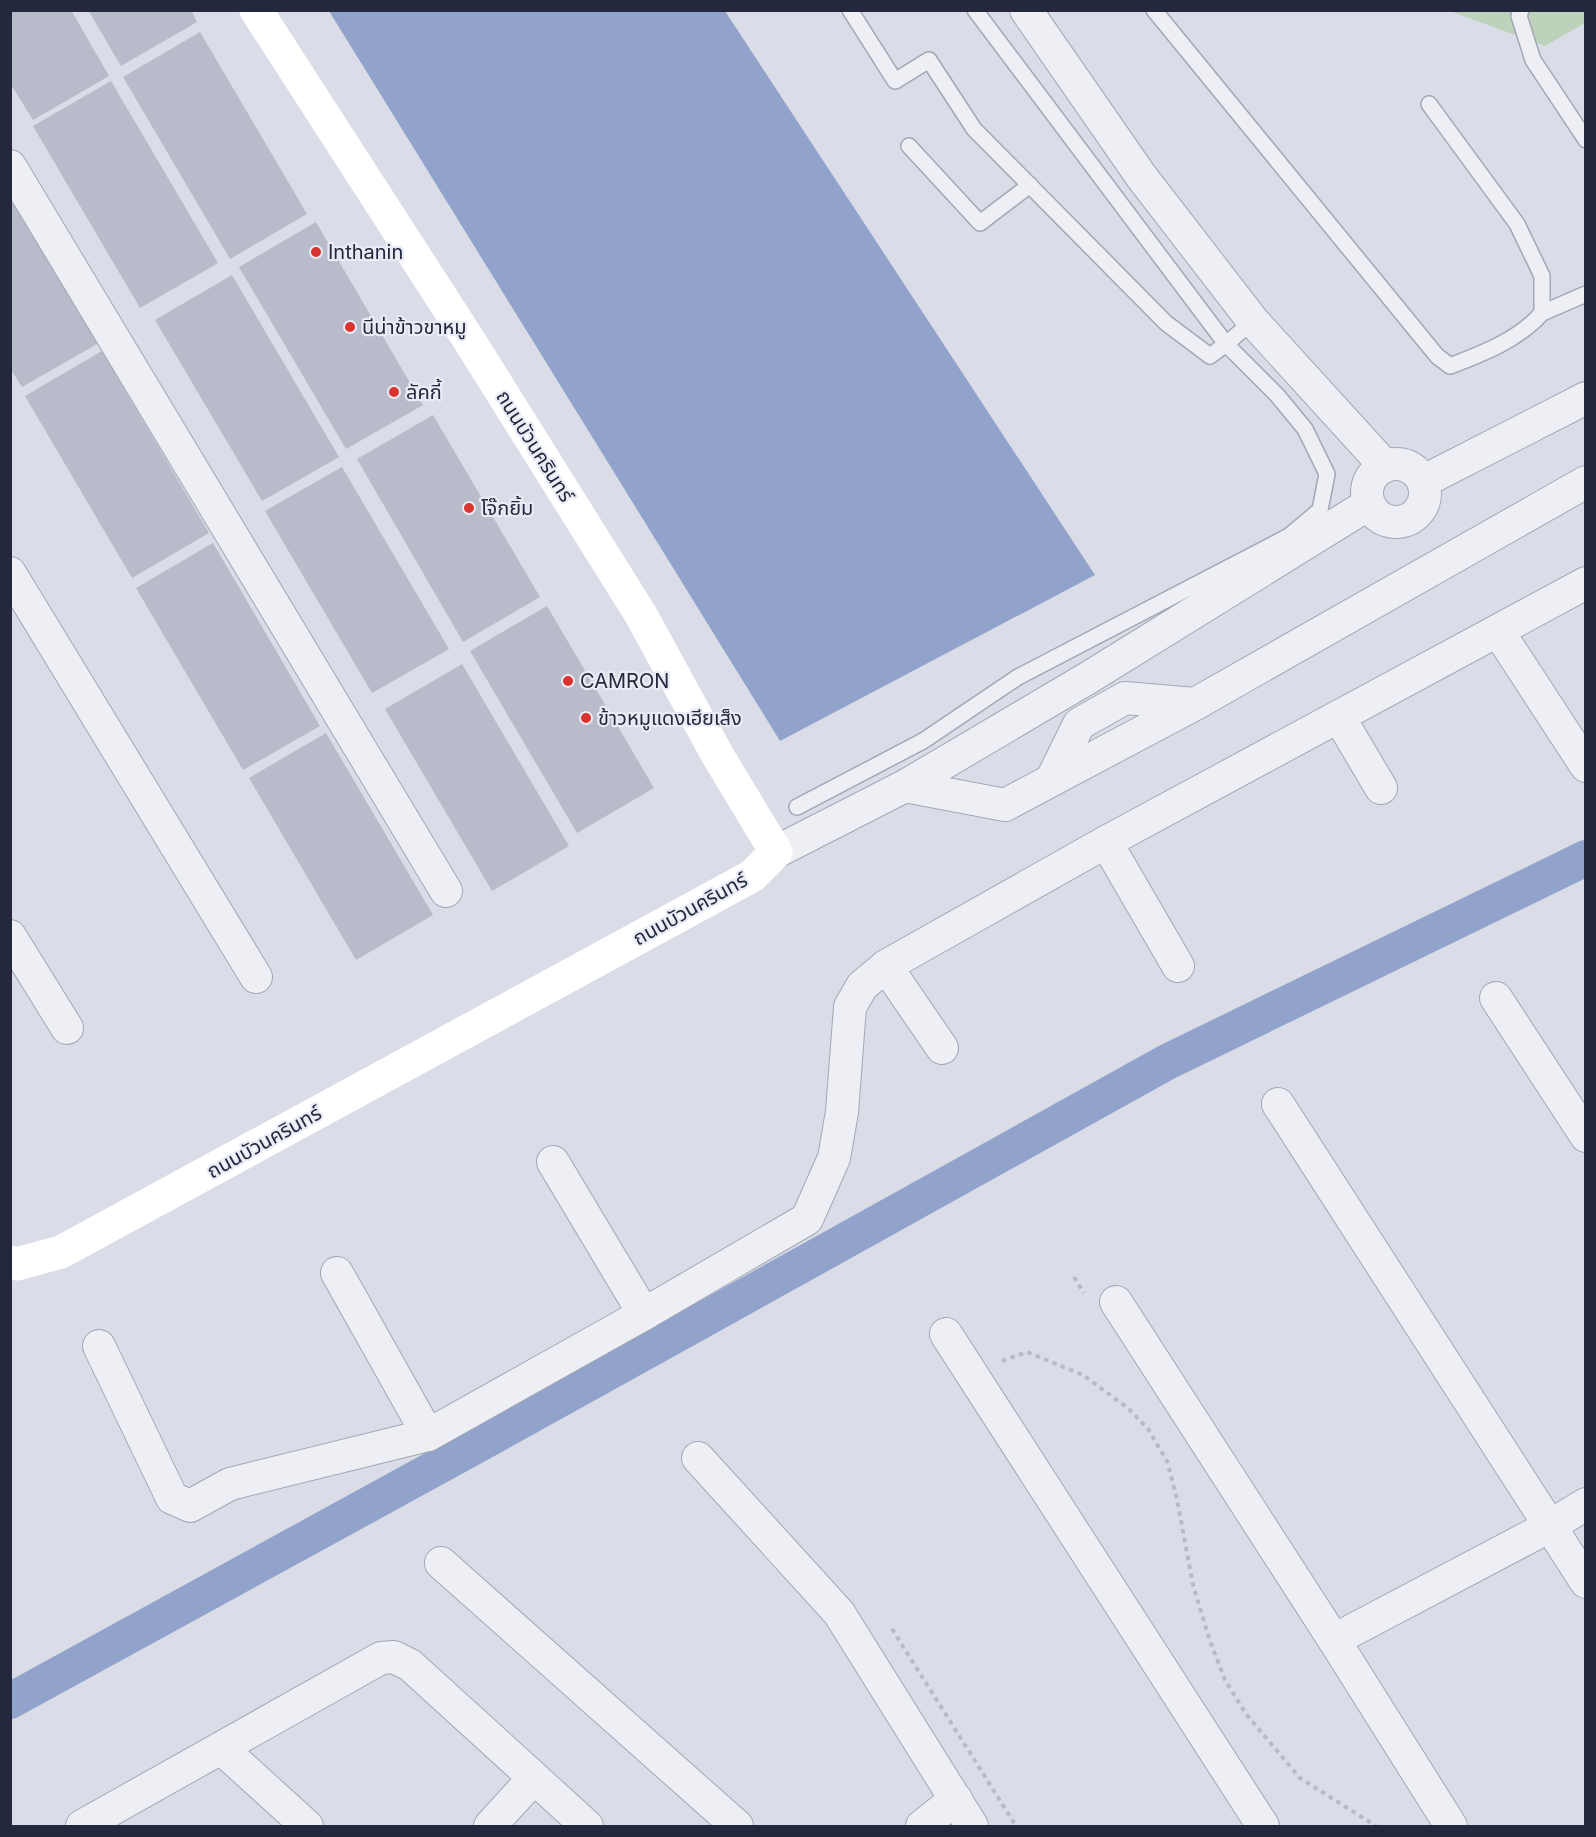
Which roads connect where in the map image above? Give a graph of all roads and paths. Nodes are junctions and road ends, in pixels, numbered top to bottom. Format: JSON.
{"nodes":[{"id":1,"x":256,"y":10,"type":"edge"},
{"id":2,"x":850,"y":10,"type":"edge"},
{"id":3,"x":975,"y":10,"type":"edge"},
{"id":4,"x":1026,"y":10,"type":"edge"},
{"id":5,"x":1154,"y":10,"type":"edge"},
{"id":6,"x":1521,"y":10,"type":"edge"},
{"id":7,"x":1429,"y":104,"type":"dead end"},
{"id":8,"x":1586,"y":140,"type":"edge"},
{"id":9,"x":909,"y":146,"type":"dead end"},
{"id":10,"x":10,"y":166,"type":"edge"},
{"id":11,"x":1030,"y":185,"type":"junction"},
{"id":12,"x":1586,"y":294,"type":"edge"},
{"id":13,"x":1542,"y":313,"type":"junction"},
{"id":14,"x":1253,"y":321,"type":"junction"},
{"id":15,"x":1226,"y":344,"type":"junction"},
{"id":16,"x":1586,"y":398,"type":"edge"},
{"id":17,"x":1385,"y":466,"type":"junction"},
{"id":18,"x":1424,"y":481,"type":"junction"},
{"id":19,"x":1586,"y":482,"type":"edge"},
{"id":20,"x":1369,"y":504,"type":"junction"},
{"id":21,"x":10,"y":573,"type":"edge"},
{"id":22,"x":1586,"y":583,"type":"edge"},
{"id":23,"x":1498,"y":631,"type":"junction"},
{"id":24,"x":1339,"y":717,"type":"junction"},
{"id":25,"x":1586,"y":766,"type":"edge"},
{"id":26,"x":905,"y":786,"type":"junction"},
{"id":27,"x":1381,"y":788,"type":"dead end"},
{"id":28,"x":797,"y":807,"type":"dead end"},
{"id":29,"x":1106,"y":842,"type":"junction"},
{"id":30,"x":776,"y":852,"type":"junction"},
{"id":31,"x":446,"y":891,"type":"dead end"},
{"id":32,"x":10,"y":936,"type":"edge"},
{"id":33,"x":886,"y":966,"type":"junction"},
{"id":34,"x":1178,"y":966,"type":"dead end"},
{"id":35,"x":19,"y":971,"type":"edge"},
{"id":36,"x":256,"y":977,"type":"dead end"},
{"id":37,"x":1496,"y":998,"type":"dead end"},
{"id":38,"x":67,"y":1029,"type":"dead end"},
{"id":39,"x":942,"y":1048,"type":"dead end"},
{"id":40,"x":1278,"y":1104,"type":"dead end"},
{"id":41,"x":1586,"y":1136,"type":"edge"},
{"id":42,"x":554,"y":1162,"type":"dead end"},
{"id":43,"x":10,"y":1262,"type":"edge"},
{"id":44,"x":337,"y":1274,"type":"dead end"},
{"id":45,"x":1116,"y":1302,"type":"dead end"},
{"id":46,"x":644,"y":1314,"type":"junction"},
{"id":47,"x":946,"y":1334,"type":"dead end"},
{"id":48,"x":99,"y":1346,"type":"dead end"},
{"id":49,"x":994,"y":1353,"type":"dead end"},
{"id":50,"x":428,"y":1435,"type":"junction"},
{"id":51,"x":698,"y":1458,"type":"dead end"},
{"id":52,"x":1586,"y":1504,"type":"edge"},
{"id":53,"x":1550,"y":1526,"type":"junction"},
{"id":54,"x":441,"y":1563,"type":"dead end"},
{"id":55,"x":1586,"y":1582,"type":"edge"},
{"id":56,"x":1334,"y":1640,"type":"junction"},
{"id":57,"x":221,"y":1748,"type":"junction"},
{"id":58,"x":534,"y":1778,"type":"junction"},
{"id":59,"x":956,"y":1799,"type":"junction"},
{"id":60,"x":81,"y":1827,"type":"edge"},
{"id":61,"x":307,"y":1827,"type":"edge"},
{"id":62,"x":490,"y":1827,"type":"edge"},
{"id":63,"x":587,"y":1827,"type":"edge"},
{"id":64,"x":737,"y":1827,"type":"edge"},
{"id":65,"x":921,"y":1827,"type":"edge"},
{"id":66,"x":972,"y":1827,"type":"edge"},
{"id":67,"x":1263,"y":1827,"type":"edge"},
{"id":68,"x":1376,"y":1827,"type":"edge"},
{"id":69,"x":1451,"y":1827,"type":"edge"}],
"edges":[{"from":1,"to":30,"type":"street","name":"ถนนบัวนครินทร์"},
{"from":2,"to":11,"type":"lane"},
{"from":3,"to":15,"type":"lane"},
{"from":4,"to":14,"type":"street"},
{"from":5,"to":13,"type":"lane"},
{"from":6,"to":8,"type":"lane"},
{"from":7,"to":13,"type":"lane"},
{"from":9,"to":11,"type":"lane"},
{"from":10,"to":31,"type":"street"},
{"from":11,"to":15,"type":"lane"},
{"from":12,"to":13,"type":"lane"},
{"from":14,"to":15,"type":"lane"},
{"from":14,"to":17,"type":"street"},
{"from":15,"to":28,"type":"lane"},
{"from":16,"to":18,"type":"street"},
{"from":17,"to":18,"type":"street"},
{"from":17,"to":20,"type":"street"},
{"from":18,"to":20,"type":"street"},
{"from":19,"to":26,"type":"street"},
{"from":20,"to":26,"type":"street"},
{"from":21,"to":36,"type":"street"},
{"from":22,"to":23,"type":"street"},
{"from":23,"to":24,"type":"street"},
{"from":23,"to":25,"type":"street"},
{"from":24,"to":27,"type":"street"},
{"from":24,"to":29,"type":"street"},
{"from":26,"to":30,"type":"street"},
{"from":29,"to":33,"type":"street"},
{"from":29,"to":34,"type":"street"},
{"from":30,"to":43,"type":"street","name":"ถนนบัวนครินทร์"},
{"from":32,"to":35,"type":"street"},
{"from":33,"to":39,"type":"street"},
{"from":33,"to":46,"type":"street"},
{"from":35,"to":38,"type":"street"},
{"from":37,"to":41,"type":"street"},
{"from":40,"to":53,"type":"street"},
{"from":42,"to":46,"type":"street"},
{"from":44,"to":50,"type":"street"},
{"from":45,"to":56,"type":"street"},
{"from":46,"to":50,"type":"street"},
{"from":47,"to":67,"type":"street"},
{"from":48,"to":50,"type":"street"},
{"from":49,"to":68,"type":"path"},
{"from":51,"to":59,"type":"street"},
{"from":52,"to":53,"type":"street"},
{"from":53,"to":55,"type":"street"},
{"from":53,"to":56,"type":"street"},
{"from":54,"to":64,"type":"street"},
{"from":56,"to":69,"type":"street"},
{"from":57,"to":58,"type":"street"},
{"from":57,"to":60,"type":"street"},
{"from":57,"to":61,"type":"street"},
{"from":58,"to":62,"type":"street"},
{"from":58,"to":63,"type":"street"},
{"from":59,"to":65,"type":"street"},
{"from":59,"to":66,"type":"street"}]}
